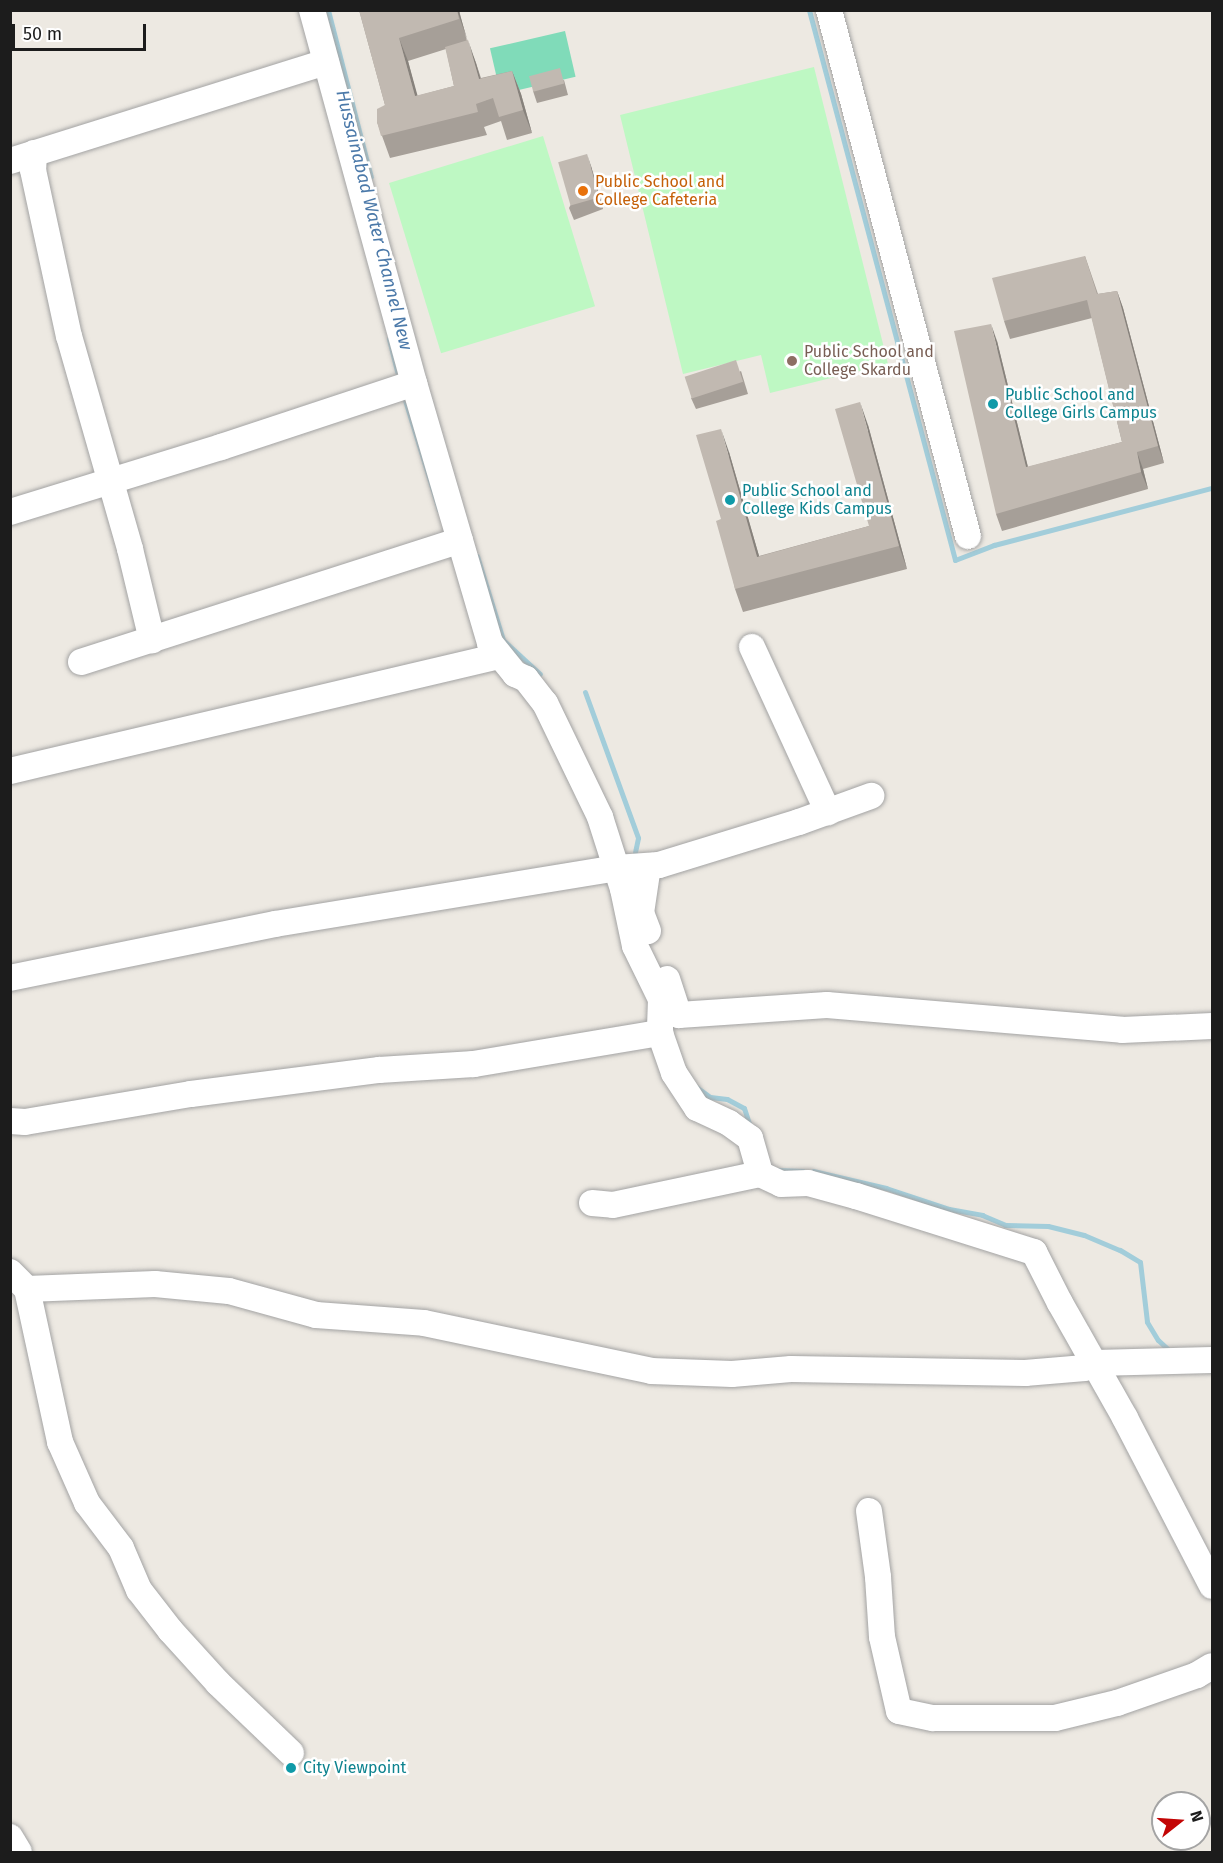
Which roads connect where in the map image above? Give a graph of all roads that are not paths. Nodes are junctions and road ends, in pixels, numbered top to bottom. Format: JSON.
{"nodes":[{"id":1,"x":312,"y":10,"type":"edge"},
{"id":2,"x":829,"y":10,"type":"edge"},
{"id":3,"x":326,"y":63,"type":"junction"},
{"id":4,"x":22,"y":157,"type":"edge"},
{"id":5,"x":414,"y":383,"type":"junction"},
{"id":6,"x":109,"y":482,"type":"junction"},
{"id":7,"x":10,"y":512,"type":"edge"},
{"id":8,"x":968,"y":536,"type":"dead end"},
{"id":9,"x":460,"y":540,"type":"junction"},
{"id":10,"x":152,"y":640,"type":"junction"},
{"id":11,"x":752,"y":647,"type":"dead end"},
{"id":12,"x":499,"y":656,"type":"junction"},
{"id":13,"x":81,"y":662,"type":"dead end"},
{"id":14,"x":10,"y":771,"type":"edge"},
{"id":15,"x":871,"y":796,"type":"dead end"},
{"id":16,"x":828,"y":812,"type":"junction"},
{"id":17,"x":652,"y":866,"type":"junction"},
{"id":18,"x":616,"y":868,"type":"junction"},
{"id":19,"x":10,"y":978,"type":"edge"},
{"id":20,"x":1212,"y":1026,"type":"edge"},
{"id":21,"x":660,"y":1033,"type":"junction"},
{"id":22,"x":10,"y":1121,"type":"edge"},
{"id":23,"x":760,"y":1174,"type":"junction"},
{"id":24,"x":592,"y":1203,"type":"dead end"},
{"id":25,"x":19,"y":1280,"type":"edge"},
{"id":26,"x":1212,"y":1360,"type":"edge"},
{"id":27,"x":1095,"y":1363,"type":"junction"},
{"id":28,"x":869,"y":1511,"type":"dead end"},
{"id":29,"x":1212,"y":1586,"type":"edge"},
{"id":30,"x":1212,"y":1666,"type":"edge"},
{"id":31,"x":291,"y":1753,"type":"dead end"},
{"id":32,"x":10,"y":1837,"type":"edge"},
{"id":33,"x":20,"y":1852,"type":"edge"}],
"edges":[{"from":1,"to":3,"type":"street"},
{"from":2,"to":8,"type":"street"},
{"from":3,"to":4,"type":"street"},
{"from":3,"to":5,"type":"street"},
{"from":4,"to":6,"type":"street"},
{"from":5,"to":6,"type":"street"},
{"from":5,"to":9,"type":"street"},
{"from":6,"to":7,"type":"street"},
{"from":6,"to":10,"type":"street"},
{"from":9,"to":10,"type":"street"},
{"from":9,"to":12,"type":"street"},
{"from":10,"to":13,"type":"street"},
{"from":11,"to":16,"type":"street"},
{"from":12,"to":14,"type":"street"},
{"from":12,"to":18,"type":"street"},
{"from":15,"to":16,"type":"street"},
{"from":16,"to":17,"type":"street"},
{"from":17,"to":18,"type":"street"},
{"from":17,"to":20,"type":"street"},
{"from":18,"to":19,"type":"street"},
{"from":18,"to":21,"type":"street"},
{"from":21,"to":22,"type":"street"},
{"from":21,"to":23,"type":"street"},
{"from":23,"to":24,"type":"street"},
{"from":23,"to":27,"type":"street"},
{"from":25,"to":27,"type":"street"},
{"from":25,"to":31,"type":"street"},
{"from":26,"to":27,"type":"street"},
{"from":27,"to":29,"type":"street"},
{"from":28,"to":30,"type":"street"},
{"from":32,"to":33,"type":"street"}]}
